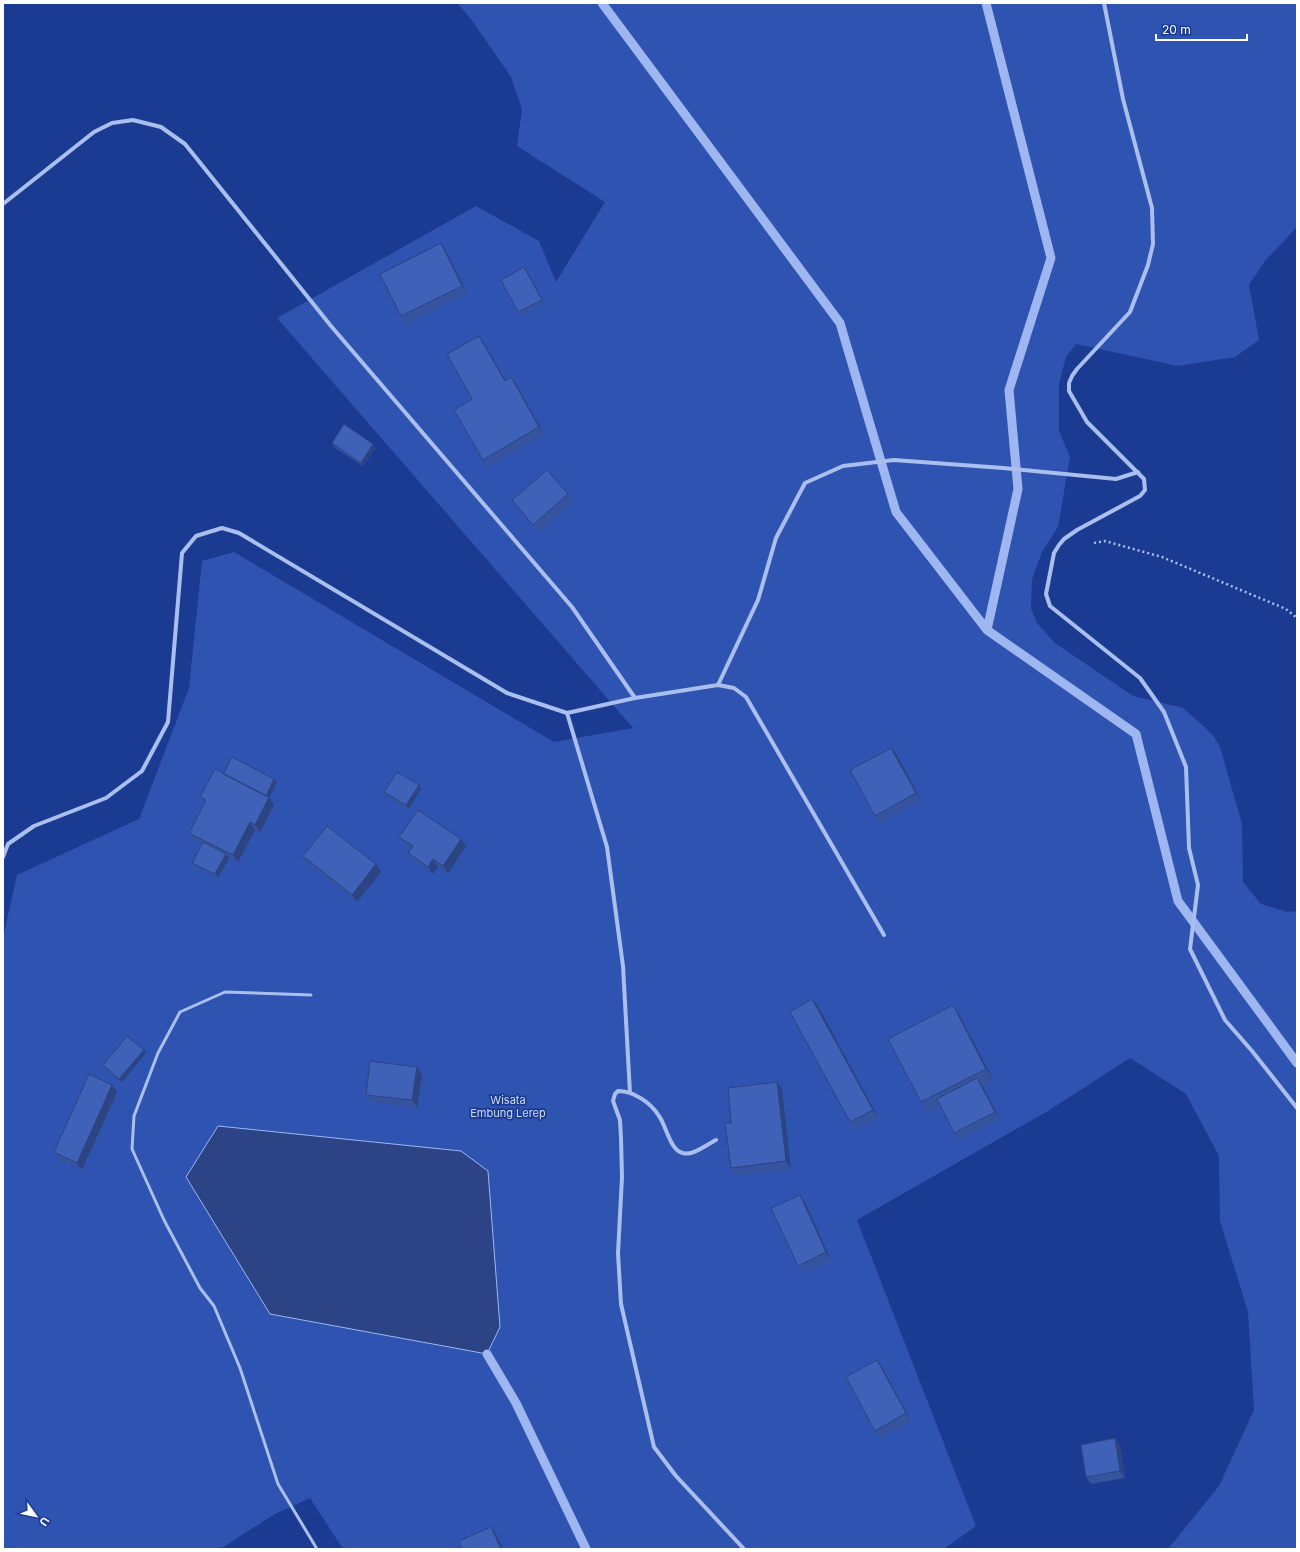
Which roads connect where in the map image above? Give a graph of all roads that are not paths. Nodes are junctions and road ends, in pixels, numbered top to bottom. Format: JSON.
{"nodes":[{"id":1,"x":1104,"y":3,"type":"edge"},
{"id":2,"x":3,"y":204,"type":"edge"},
{"id":3,"x":1138,"y":472,"type":"junction"},
{"id":4,"x":718,"y":685,"type":"junction"},
{"id":5,"x":635,"y":698,"type":"junction"},
{"id":6,"x":567,"y":713,"type":"junction"},
{"id":7,"x":3,"y":857,"type":"edge"},
{"id":8,"x":884,"y":935,"type":"dead end"},
{"id":9,"x":311,"y":995,"type":"dead end"},
{"id":10,"x":630,"y":1093,"type":"junction"},
{"id":11,"x":1297,"y":1108,"type":"edge"},
{"id":12,"x":716,"y":1140,"type":"dead end"},
{"id":13,"x":317,"y":1549,"type":"edge"},
{"id":14,"x":744,"y":1549,"type":"edge"}],
"edges":[{"from":1,"to":3,"type":"street"},
{"from":2,"to":5,"type":"street"},
{"from":3,"to":4,"type":"street"},
{"from":3,"to":11,"type":"street"},
{"from":4,"to":5,"type":"street"},
{"from":4,"to":8,"type":"street"},
{"from":5,"to":6,"type":"street"},
{"from":6,"to":7,"type":"street"},
{"from":6,"to":10,"type":"street"},
{"from":9,"to":13,"type":"lane"},
{"from":10,"to":12,"type":"street"},
{"from":10,"to":14,"type":"street"}]}
